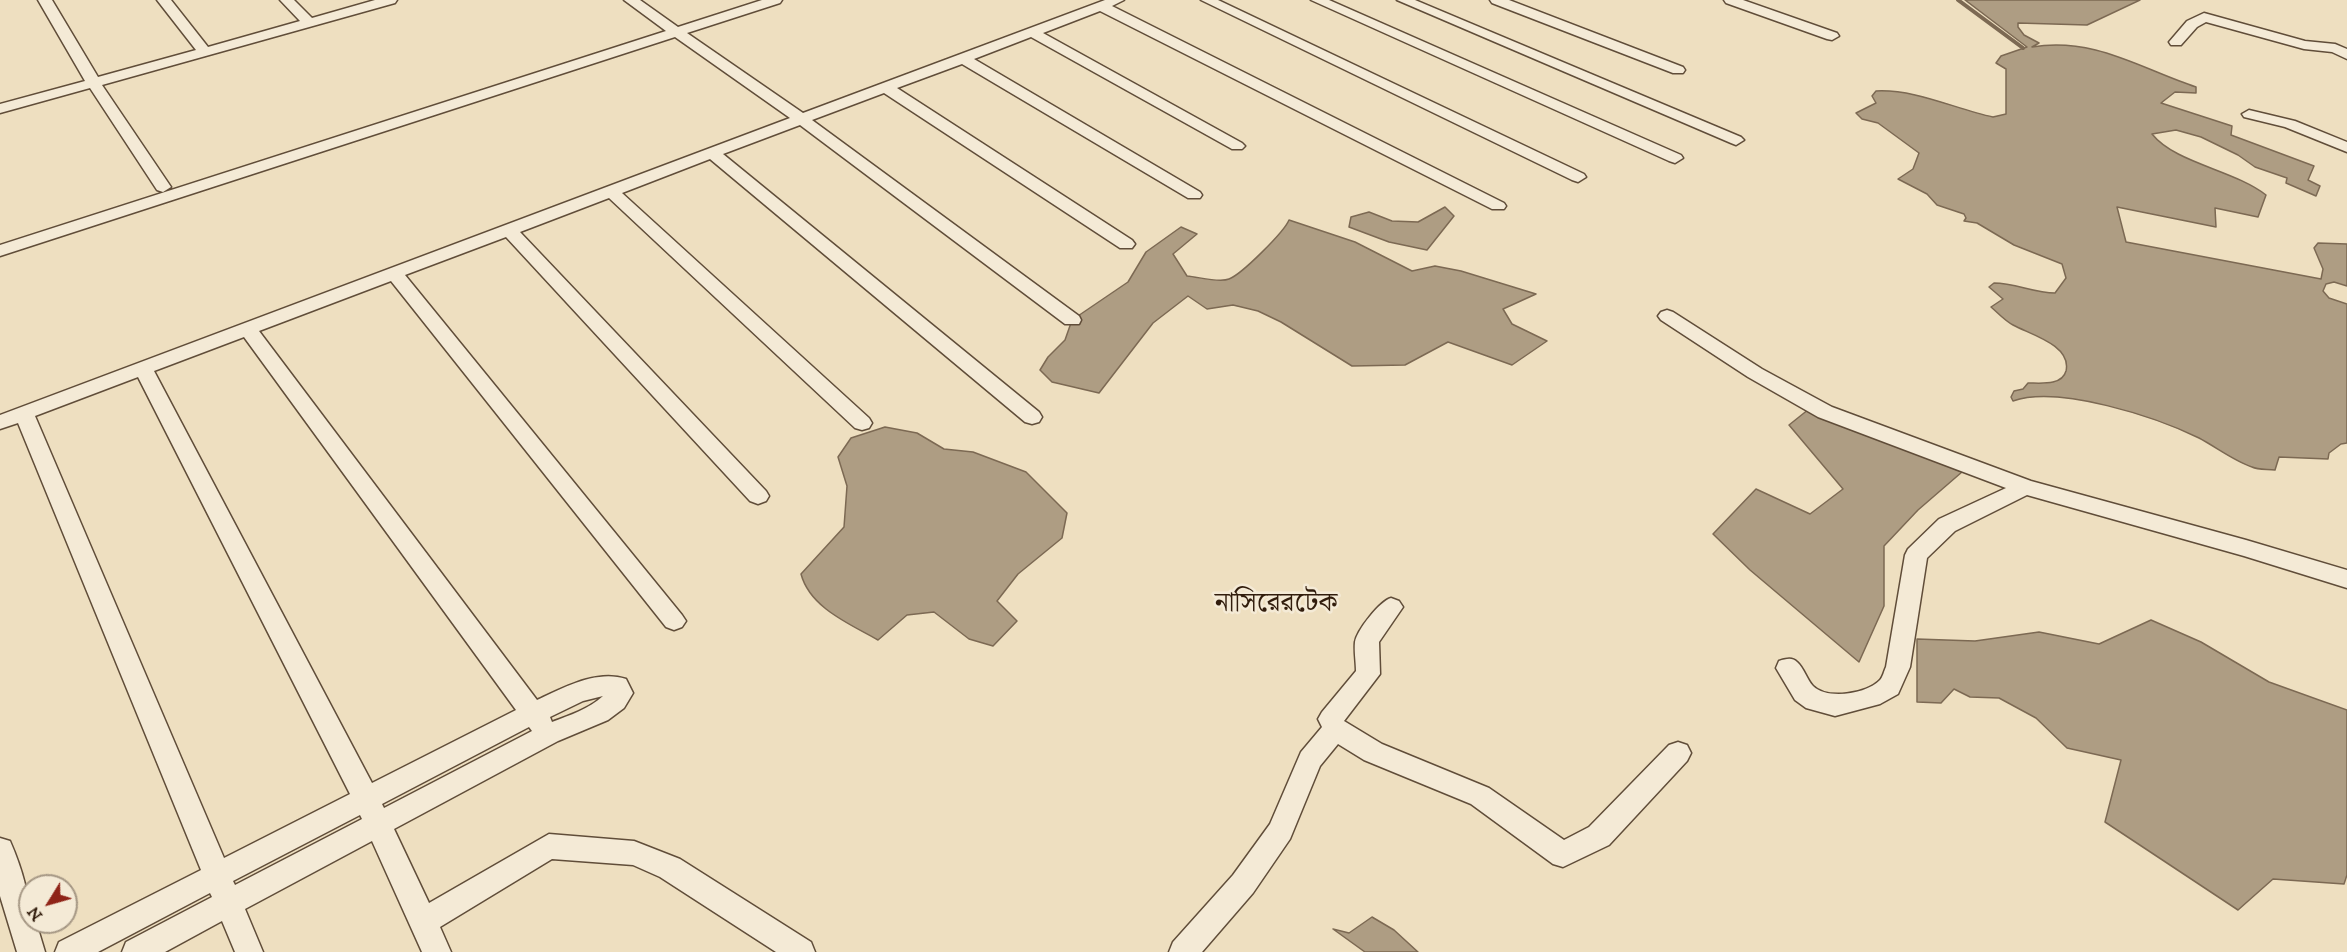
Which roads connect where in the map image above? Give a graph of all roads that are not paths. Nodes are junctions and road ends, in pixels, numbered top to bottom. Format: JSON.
{"nodes":[{"id":1,"x":45,"y":0,"type":"edge"},
{"id":2,"x":164,"y":0,"type":"edge"},
{"id":3,"x":287,"y":0,"type":"edge"},
{"id":4,"x":390,"y":0,"type":"edge"},
{"id":5,"x":631,"y":0,"type":"edge"},
{"id":6,"x":743,"y":0,"type":"edge"},
{"id":7,"x":775,"y":0,"type":"edge"},
{"id":8,"x":1208,"y":0,"type":"edge"},
{"id":9,"x":1318,"y":0,"type":"edge"},
{"id":10,"x":1404,"y":0,"type":"edge"},
{"id":11,"x":1497,"y":0,"type":"edge"},
{"id":12,"x":1731,"y":0,"type":"edge"},
{"id":13,"x":1109,"y":3,"type":"edge"},
{"id":14,"x":310,"y":23,"type":"junction"},
{"id":15,"x":672,"y":28,"type":"junction"},
{"id":16,"x":1032,"y":32,"type":"junction"},
{"id":17,"x":1832,"y":36,"type":"dead end"},
{"id":18,"x":2176,"y":42,"type":"dead end"},
{"id":19,"x":2344,"y":50,"type":"edge"},
{"id":20,"x":204,"y":52,"type":"junction"},
{"id":21,"x":962,"y":58,"type":"junction"},
{"id":22,"x":1678,"y":70,"type":"dead end"},
{"id":23,"x":94,"y":83,"type":"junction"},
{"id":24,"x":885,"y":87,"type":"junction"},
{"id":25,"x":2,"y":105,"type":"edge"},
{"id":26,"x":2249,"y":114,"type":"dead end"},
{"id":27,"x":801,"y":119,"type":"junction"},
{"id":28,"x":1736,"y":140,"type":"dead end"},
{"id":29,"x":1237,"y":146,"type":"dead end"},
{"id":30,"x":2347,"y":147,"type":"edge"},
{"id":31,"x":712,"y":153,"type":"junction"},
{"id":32,"x":1675,"y":158,"type":"dead end"},
{"id":33,"x":1578,"y":177,"type":"dead end"},
{"id":34,"x":163,"y":187,"type":"junction"},
{"id":35,"x":611,"y":191,"type":"junction"},
{"id":36,"x":1194,"y":195,"type":"dead end"},
{"id":37,"x":1498,"y":206,"type":"dead end"},
{"id":38,"x":509,"y":230,"type":"junction"},
{"id":39,"x":0,"y":239,"type":"edge"},
{"id":40,"x":1126,"y":244,"type":"dead end"},
{"id":41,"x":0,"y":251,"type":"edge"},
{"id":42,"x":394,"y":273,"type":"junction"},
{"id":43,"x":1667,"y":316,"type":"dead end"},
{"id":44,"x":1072,"y":320,"type":"dead end"},
{"id":45,"x":247,"y":328,"type":"junction"},
{"id":46,"x":143,"y":368,"type":"junction"},
{"id":47,"x":24,"y":413,"type":"junction"},
{"id":48,"x":1032,"y":417,"type":"dead end"},
{"id":49,"x":0,"y":422,"type":"edge"},
{"id":50,"x":862,"y":423,"type":"dead end"},
{"id":51,"x":2025,"y":487,"type":"junction"},
{"id":52,"x":758,"y":496,"type":"dead end"},
{"id":53,"x":2347,"y":579,"type":"edge"},
{"id":54,"x":1391,"y":607,"type":"dead end"},
{"id":55,"x":675,"y":621,"type":"dead end"},
{"id":56,"x":1788,"y":668,"type":"dead end"},
{"id":57,"x":541,"y":723,"type":"junction"},
{"id":58,"x":1335,"y":729,"type":"junction"},
{"id":59,"x":1678,"y":753,"type":"dead end"},
{"id":60,"x":366,"y":798,"type":"junction"},
{"id":61,"x":379,"y":823,"type":"junction"},
{"id":62,"x":0,"y":850,"type":"edge"},
{"id":63,"x":219,"y":875,"type":"junction"},
{"id":64,"x":230,"y":902,"type":"junction"},
{"id":65,"x":422,"y":923,"type":"junction"},
{"id":66,"x":31,"y":952,"type":"edge"},
{"id":67,"x":69,"y":952,"type":"edge"},
{"id":68,"x":136,"y":952,"type":"edge"},
{"id":69,"x":249,"y":952,"type":"edge"},
{"id":70,"x":437,"y":952,"type":"edge"},
{"id":71,"x":801,"y":952,"type":"edge"},
{"id":72,"x":1183,"y":952,"type":"edge"}],
"edges":[{"from":1,"to":23,"type":"street"},
{"from":2,"to":20,"type":"street"},
{"from":3,"to":14,"type":"street"},
{"from":4,"to":14,"type":"street"},
{"from":5,"to":15,"type":"street"},
{"from":6,"to":15,"type":"street"},
{"from":7,"to":15,"type":"street"},
{"from":8,"to":33,"type":"street"},
{"from":9,"to":32,"type":"street"},
{"from":10,"to":28,"type":"street"},
{"from":11,"to":22,"type":"street"},
{"from":12,"to":17,"type":"street"},
{"from":13,"to":16,"type":"street"},
{"from":13,"to":37,"type":"street"},
{"from":14,"to":20,"type":"street"},
{"from":15,"to":27,"type":"street"},
{"from":15,"to":34,"type":"street"},
{"from":15,"to":41,"type":"street"},
{"from":16,"to":21,"type":"street"},
{"from":16,"to":29,"type":"street"},
{"from":18,"to":19,"type":"street"},
{"from":20,"to":23,"type":"street"},
{"from":21,"to":24,"type":"street"},
{"from":21,"to":36,"type":"street"},
{"from":23,"to":25,"type":"street"},
{"from":23,"to":34,"type":"street"},
{"from":24,"to":27,"type":"street"},
{"from":24,"to":40,"type":"street"},
{"from":26,"to":30,"type":"street"},
{"from":27,"to":31,"type":"street"},
{"from":27,"to":44,"type":"street"},
{"from":31,"to":35,"type":"street"},
{"from":31,"to":48,"type":"street"},
{"from":34,"to":39,"type":"street"},
{"from":35,"to":38,"type":"street"},
{"from":35,"to":50,"type":"street"},
{"from":38,"to":42,"type":"street"},
{"from":38,"to":52,"type":"street"},
{"from":42,"to":45,"type":"street"},
{"from":42,"to":55,"type":"street"},
{"from":43,"to":51,"type":"street"},
{"from":45,"to":46,"type":"street"},
{"from":45,"to":57,"type":"street"},
{"from":46,"to":47,"type":"street"},
{"from":46,"to":60,"type":"street"},
{"from":47,"to":49,"type":"street"},
{"from":47,"to":63,"type":"street"},
{"from":51,"to":53,"type":"street"},
{"from":51,"to":56,"type":"street"},
{"from":54,"to":58,"type":"street"},
{"from":57,"to":60,"type":"street"},
{"from":57,"to":61,"type":"street"},
{"from":58,"to":59,"type":"street"},
{"from":58,"to":72,"type":"street"},
{"from":60,"to":61,"type":"street"},
{"from":60,"to":63,"type":"street"},
{"from":61,"to":64,"type":"street"},
{"from":61,"to":65,"type":"street"},
{"from":62,"to":66,"type":"street"},
{"from":63,"to":64,"type":"street"},
{"from":63,"to":67,"type":"street"},
{"from":64,"to":68,"type":"street"},
{"from":64,"to":69,"type":"street"},
{"from":65,"to":70,"type":"street"},
{"from":65,"to":71,"type":"street"}]}
